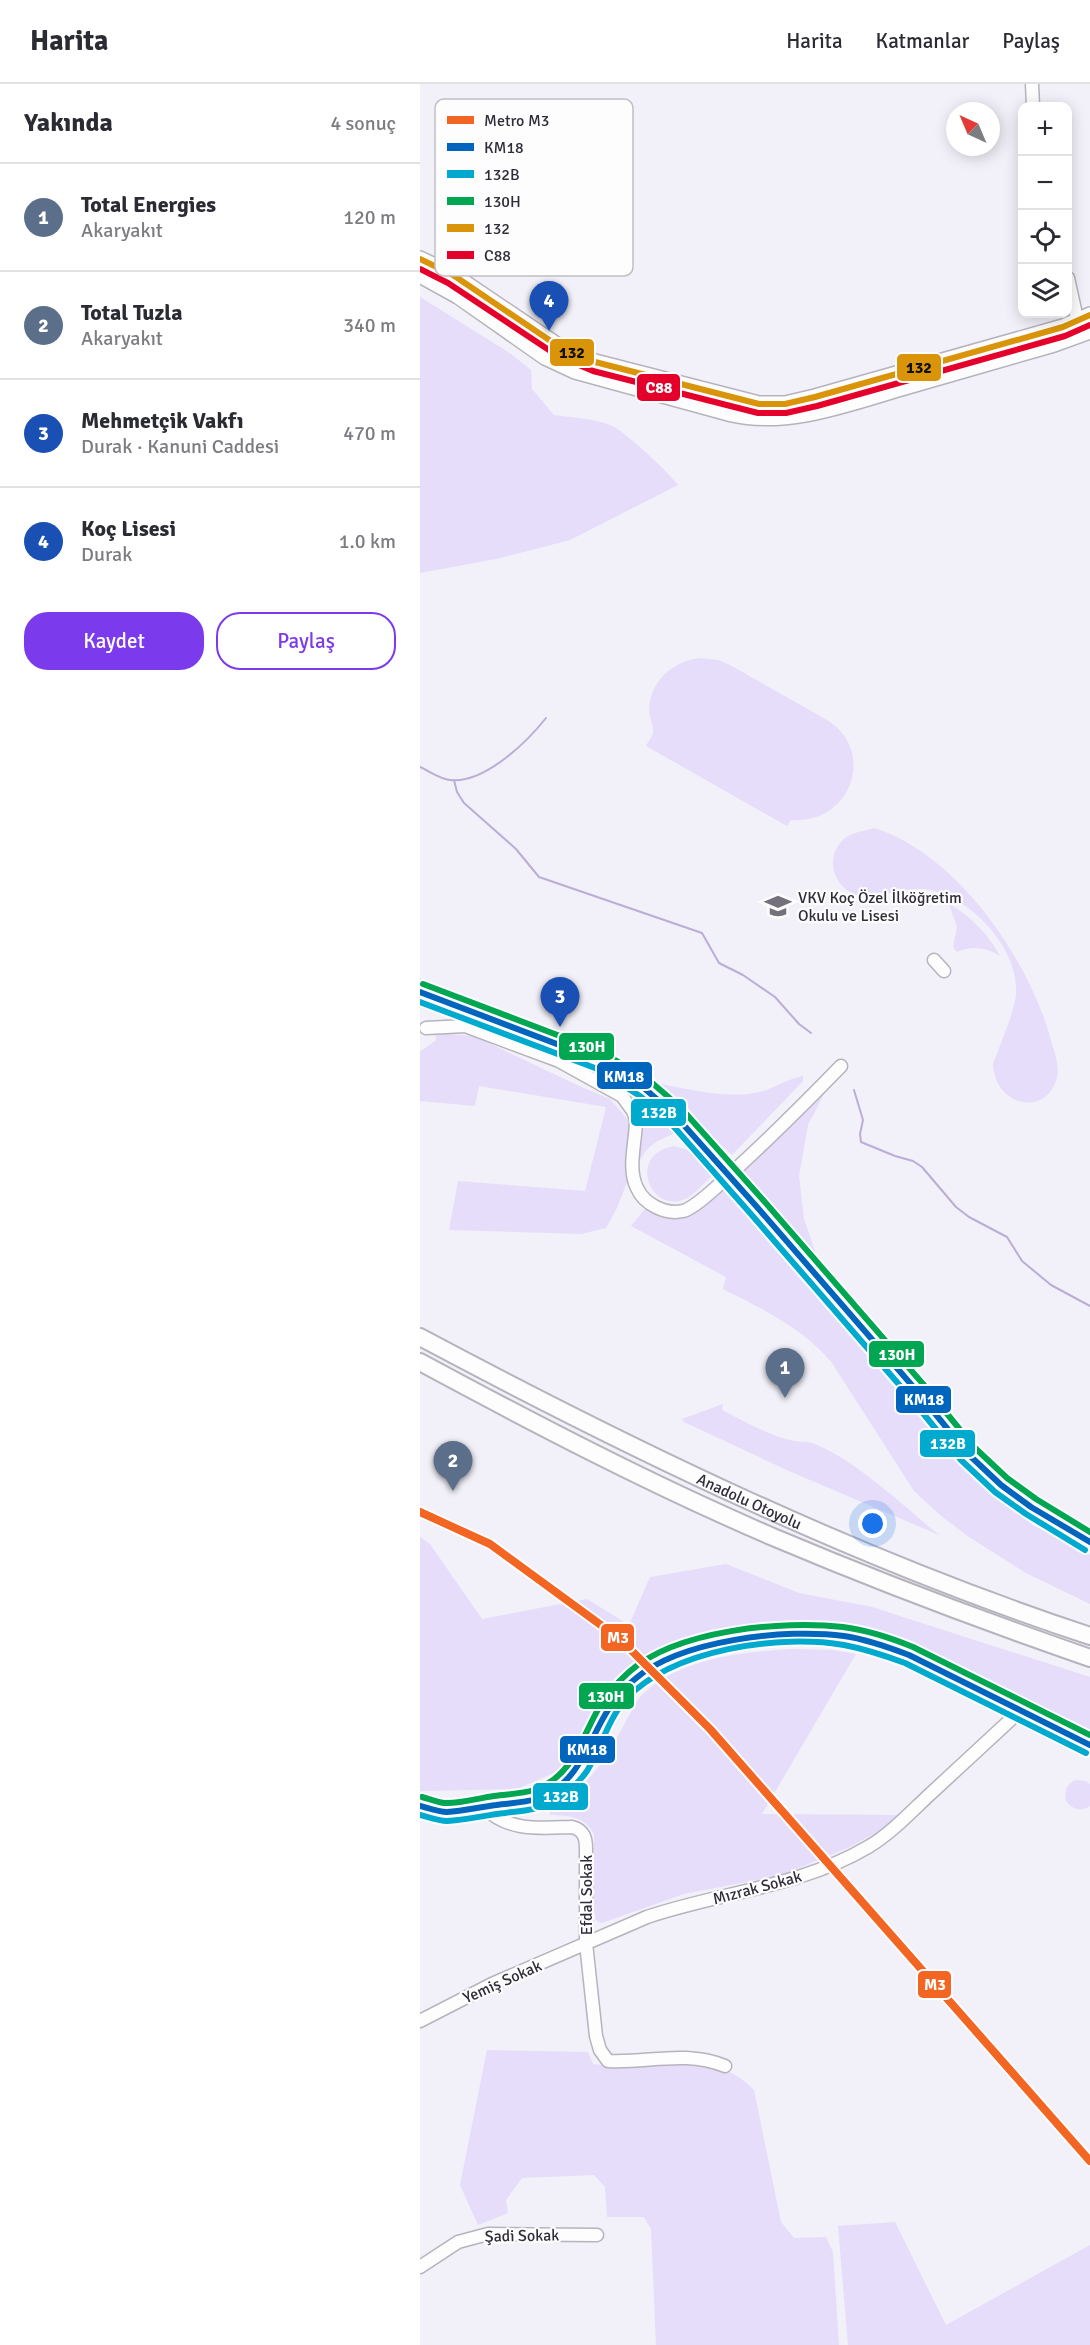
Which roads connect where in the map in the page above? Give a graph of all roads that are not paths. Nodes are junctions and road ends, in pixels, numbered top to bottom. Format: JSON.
{"nodes":[{"id":1,"x":1032,"y":84,"type":"edge"},
{"id":2,"x":1033,"y":102,"type":"edge"},
{"id":3,"x":420,"y":259,"type":"edge"},
{"id":4,"x":435,"y":266,"type":"edge"},
{"id":5,"x":420,"y":275,"type":"edge"},
{"id":6,"x":454,"y":276,"type":"edge"},
{"id":7,"x":1072,"y":289,"type":"edge"},
{"id":8,"x":1085,"y":325,"type":"edge"},
{"id":9,"x":934,"y":960,"type":"dead end"},
{"id":10,"x":944,"y":971,"type":"dead end"},
{"id":11,"x":420,"y":992,"type":"edge"},
{"id":12,"x":426,"y":1028,"type":"dead end"},
{"id":13,"x":841,"y":1066,"type":"dead end"},
{"id":14,"x":420,"y":1337,"type":"edge"},
{"id":15,"x":420,"y":1362,"type":"edge"},
{"id":16,"x":1090,"y":1542,"type":"edge"},
{"id":17,"x":1090,"y":1636,"type":"edge"},
{"id":18,"x":1090,"y":1658,"type":"edge"},
{"id":19,"x":1021,"y":1710,"type":"junction"},
{"id":20,"x":1090,"y":1745,"type":"edge"},
{"id":21,"x":420,"y":1806,"type":"edge"},
{"id":22,"x":484,"y":1807,"type":"junction"},
{"id":23,"x":586,"y":1943,"type":"junction"},
{"id":24,"x":420,"y":2022,"type":"edge"},
{"id":25,"x":726,"y":2066,"type":"dead end"},
{"id":26,"x":597,"y":2235,"type":"dead end"},
{"id":27,"x":420,"y":2267,"type":"edge"}],
"edges":[{"from":1,"to":2,"type":"street"},
{"from":3,"to":4,"type":"main road"},
{"from":5,"to":8,"type":"main road"},
{"from":6,"to":8,"type":"main road"},
{"from":7,"to":8,"type":"street"},
{"from":9,"to":10,"type":"street"},
{"from":11,"to":16,"type":"main road","bridge":true},
{"from":12,"to":13,"type":"street"},
{"from":14,"to":17,"type":"highway","name":"Anadolu Otoyolu"},
{"from":15,"to":18,"type":"highway","name":"Anadolu Otoyolu"},
{"from":19,"to":20,"type":"main road"},
{"from":19,"to":22,"type":"main road"},
{"from":19,"to":23,"type":"street","name":"Mızrak Sokak"},
{"from":21,"to":22,"type":"main road"},
{"from":22,"to":23,"type":"street","name":"Efdal Sokak"},
{"from":23,"to":24,"type":"street","name":"Yemiş Sokak"},
{"from":23,"to":25,"type":"street","name":"Efdal Sokak"},
{"from":26,"to":27,"type":"street","name":"Şadi Sokak"}]}
